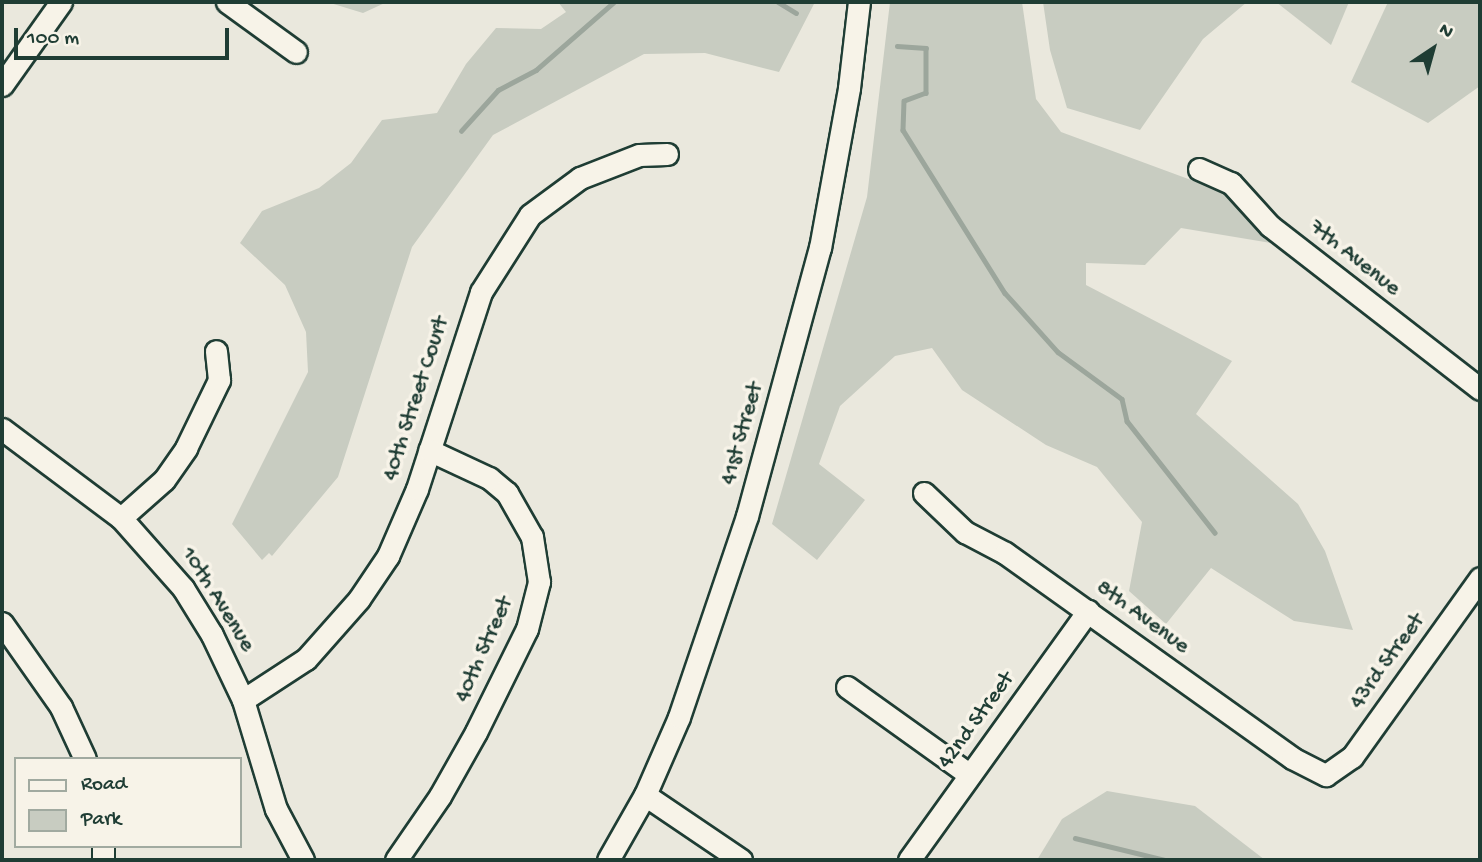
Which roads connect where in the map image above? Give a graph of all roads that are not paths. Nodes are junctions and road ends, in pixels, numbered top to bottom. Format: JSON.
{"nodes":[{"id":1,"x":61,"y":2,"type":"edge"},
{"id":2,"x":227,"y":2,"type":"edge"},
{"id":3,"x":859,"y":2,"type":"edge"},
{"id":4,"x":296,"y":52,"type":"dead end"},
{"id":5,"x":2,"y":85,"type":"edge"},
{"id":6,"x":667,"y":154,"type":"dead end"},
{"id":7,"x":1199,"y":169,"type":"dead end"},
{"id":8,"x":216,"y":351,"type":"dead end"},
{"id":9,"x":1480,"y":389,"type":"edge"},
{"id":10,"x":5,"y":437,"type":"edge"},
{"id":11,"x":429,"y":450,"type":"junction"},
{"id":12,"x":924,"y":493,"type":"dead end"},
{"id":13,"x":121,"y":519,"type":"junction"},
{"id":14,"x":1480,"y":578,"type":"edge"},
{"id":15,"x":1088,"y":611,"type":"junction"},
{"id":16,"x":2,"y":623,"type":"edge"},
{"id":17,"x":847,"y":687,"type":"dead end"},
{"id":18,"x":243,"y":700,"type":"junction"},
{"id":19,"x":84,"y":757,"type":"edge"},
{"id":20,"x":1334,"y":773,"type":"joint"},
{"id":21,"x":970,"y":775,"type":"junction"},
{"id":22,"x":645,"y":795,"type":"junction"},
{"id":23,"x":303,"y":860,"type":"edge"},
{"id":24,"x":396,"y":860,"type":"edge"},
{"id":25,"x":608,"y":860,"type":"edge"},
{"id":26,"x":741,"y":860,"type":"edge"},
{"id":27,"x":909,"y":860,"type":"edge"}],
"edges":[{"from":1,"to":5,"type":"street"},
{"from":2,"to":4,"type":"street"},
{"from":3,"to":22,"type":"street","name":"41st Street"},
{"from":6,"to":11,"type":"street","name":"40th Street Court"},
{"from":7,"to":9,"type":"street","name":"7th Avenue"},
{"from":8,"to":13,"type":"street"},
{"from":10,"to":13,"type":"street","name":"10th Avenue"},
{"from":11,"to":18,"type":"street","name":"40th Street Court"},
{"from":11,"to":24,"type":"street","name":"40th Street"},
{"from":12,"to":15,"type":"street","name":"8th Avenue"},
{"from":13,"to":18,"type":"street","name":"10th Avenue"},
{"from":14,"to":20,"type":"street","name":"43rd Street"},
{"from":15,"to":20,"type":"street","name":"8th Avenue"},
{"from":15,"to":21,"type":"street","name":"42nd Street"},
{"from":16,"to":19,"type":"street"},
{"from":17,"to":21,"type":"street"},
{"from":18,"to":23,"type":"street","name":"10th Avenue"},
{"from":21,"to":27,"type":"street","name":"42nd Street"},
{"from":22,"to":25,"type":"street","name":"41st Street"},
{"from":22,"to":26,"type":"street"}]}
